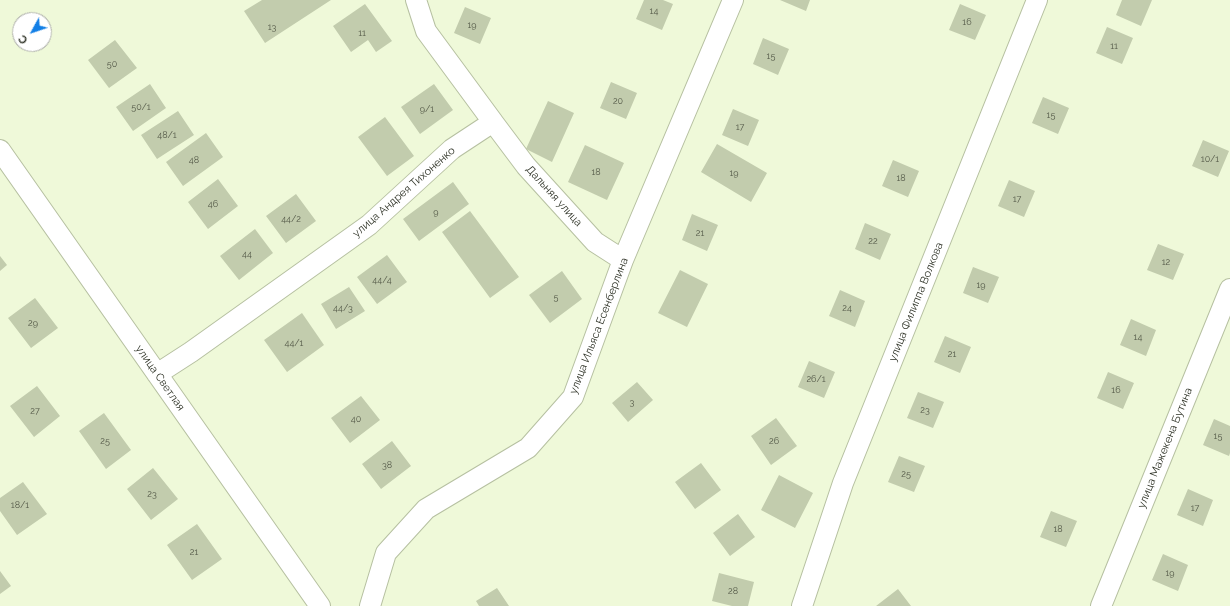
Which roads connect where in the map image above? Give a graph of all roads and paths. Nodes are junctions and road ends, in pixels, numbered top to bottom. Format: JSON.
{"nodes":[{"id":1,"x":416,"y":0,"type":"edge"},
{"id":2,"x":733,"y":0,"type":"edge"},
{"id":3,"x":1037,"y":0,"type":"edge"},
{"id":4,"x":493,"y":122,"type":"junction"},
{"id":5,"x":0,"y":150,"type":"edge"},
{"id":6,"x":623,"y":260,"type":"junction"},
{"id":7,"x":1230,"y":289,"type":"edge"},
{"id":8,"x":157,"y":374,"type":"junction"},
{"id":9,"x":320,"y":606,"type":"edge"},
{"id":10,"x":370,"y":606,"type":"edge"},
{"id":11,"x":802,"y":606,"type":"edge"},
{"id":12,"x":1101,"y":606,"type":"edge"}],
"edges":[{"from":1,"to":4,"type":"street"},
{"from":2,"to":6,"type":"street","name":"улица Ильяса Есенберлина"},
{"from":3,"to":11,"type":"street","name":"улица Филиппа Волкова"},
{"from":4,"to":6,"type":"street","name":"Дальняя улица"},
{"from":4,"to":8,"type":"street","name":"улица Андрея Тихоненко"},
{"from":5,"to":8,"type":"street","name":"улица Светлая"},
{"from":6,"to":10,"type":"street","name":"улица Ильяса Есенберлина"},
{"from":7,"to":12,"type":"street","name":"улица Мажекена Бутина"},
{"from":8,"to":9,"type":"street","name":"улица Светлая"}]}
